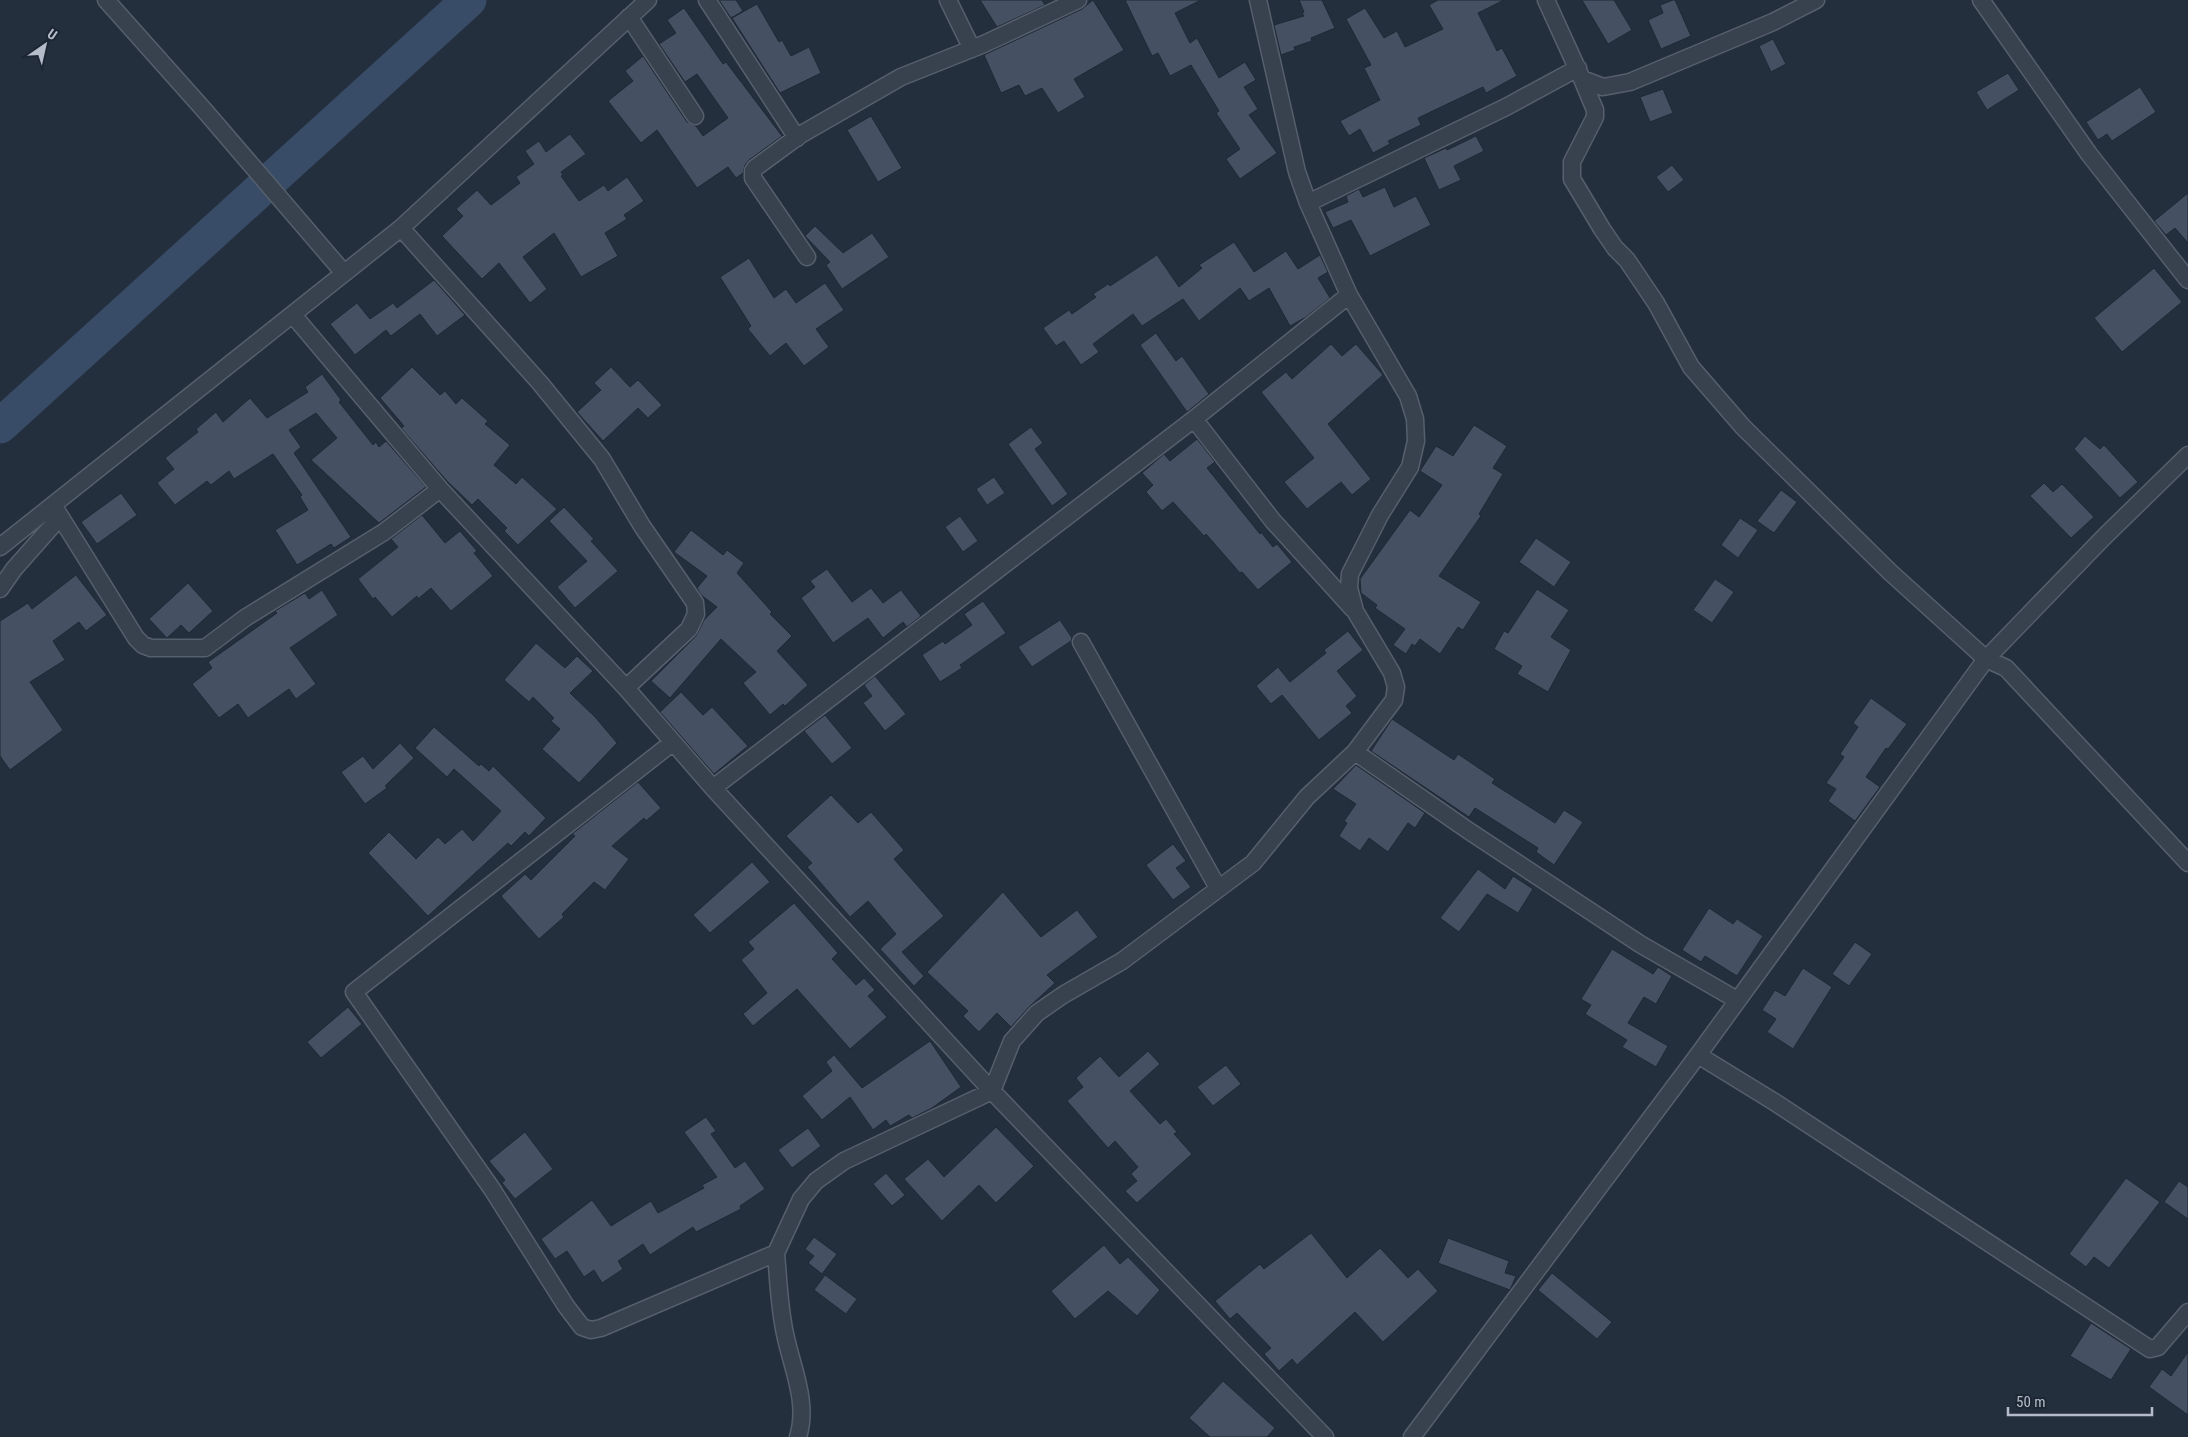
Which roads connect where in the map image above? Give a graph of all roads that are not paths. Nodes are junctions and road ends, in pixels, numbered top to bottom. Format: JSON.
{"nodes":[{"id":1,"x":106,"y":0,"type":"edge"},
{"id":2,"x":648,"y":0,"type":"edge"},
{"id":3,"x":707,"y":0,"type":"edge"},
{"id":4,"x":948,"y":0,"type":"edge"},
{"id":5,"x":1076,"y":0,"type":"edge"},
{"id":6,"x":1258,"y":0,"type":"edge"},
{"id":7,"x":1546,"y":0,"type":"edge"},
{"id":8,"x":1816,"y":0,"type":"edge"},
{"id":9,"x":1981,"y":0,"type":"edge"},
{"id":10,"x":629,"y":17,"type":"junction"},
{"id":11,"x":972,"y":49,"type":"junction"},
{"id":12,"x":1580,"y":74,"type":"junction"},
{"id":13,"x":695,"y":116,"type":"dead end"},
{"id":14,"x":797,"y":138,"type":"junction"},
{"id":15,"x":1308,"y":203,"type":"junction"},
{"id":16,"x":401,"y":228,"type":"junction"},
{"id":17,"x":807,"y":256,"type":"dead end"},
{"id":18,"x":344,"y":273,"type":"junction"},
{"id":19,"x":2188,"y":280,"type":"edge"},
{"id":20,"x":1350,"y":295,"type":"junction"},
{"id":21,"x":293,"y":315,"type":"junction"},
{"id":22,"x":1194,"y":419,"type":"junction"},
{"id":23,"x":2188,"y":455,"type":"edge"},
{"id":24,"x":440,"y":489,"type":"junction"},
{"id":25,"x":57,"y":511,"type":"junction"},
{"id":26,"x":0,"y":547,"type":"edge"},
{"id":27,"x":0,"y":589,"type":"edge"},
{"id":28,"x":1354,"y":611,"type":"junction"},
{"id":29,"x":1081,"y":642,"type":"dead end"},
{"id":30,"x":1986,"y":659,"type":"junction"},
{"id":31,"x":626,"y":688,"type":"junction"},
{"id":32,"x":672,"y":743,"type":"junction"},
{"id":33,"x":1355,"y":752,"type":"junction"},
{"id":34,"x":713,"y":788,"type":"junction"},
{"id":35,"x":2188,"y":863,"type":"edge"},
{"id":36,"x":1218,"y":888,"type":"junction"},
{"id":37,"x":1737,"y":1000,"type":"junction"},
{"id":38,"x":1698,"y":1055,"type":"junction"},
{"id":39,"x":992,"y":1091,"type":"junction"},
{"id":40,"x":776,"y":1253,"type":"junction"},
{"id":41,"x":2188,"y":1312,"type":"edge"},
{"id":42,"x":798,"y":1437,"type":"edge"},
{"id":43,"x":1325,"y":1437,"type":"edge"},
{"id":44,"x":1412,"y":1437,"type":"edge"}],
"edges":[{"from":1,"to":18,"type":"street"},
{"from":2,"to":10,"type":"street"},
{"from":3,"to":14,"type":"street"},
{"from":4,"to":11,"type":"street"},
{"from":5,"to":11,"type":"street"},
{"from":6,"to":15,"type":"street"},
{"from":7,"to":12,"type":"street"},
{"from":8,"to":12,"type":"street"},
{"from":9,"to":19,"type":"street"},
{"from":10,"to":13,"type":"street"},
{"from":10,"to":16,"type":"street"},
{"from":11,"to":14,"type":"street"},
{"from":12,"to":15,"type":"street"},
{"from":12,"to":30,"type":"street"},
{"from":14,"to":17,"type":"street"},
{"from":15,"to":20,"type":"street"},
{"from":16,"to":18,"type":"street"},
{"from":16,"to":31,"type":"street"},
{"from":18,"to":21,"type":"street"},
{"from":20,"to":22,"type":"street"},
{"from":20,"to":28,"type":"street"},
{"from":21,"to":24,"type":"street"},
{"from":21,"to":25,"type":"street"},
{"from":22,"to":28,"type":"street"},
{"from":22,"to":34,"type":"street"},
{"from":23,"to":30,"type":"street"},
{"from":24,"to":25,"type":"street"},
{"from":24,"to":31,"type":"street"},
{"from":25,"to":26,"type":"street"},
{"from":25,"to":27,"type":"street"},
{"from":28,"to":33,"type":"street"},
{"from":29,"to":36,"type":"street"},
{"from":30,"to":35,"type":"street"},
{"from":30,"to":37,"type":"street"},
{"from":31,"to":32,"type":"street"},
{"from":32,"to":34,"type":"street"},
{"from":32,"to":40,"type":"street"},
{"from":33,"to":36,"type":"street"},
{"from":33,"to":37,"type":"street"},
{"from":34,"to":39,"type":"street"},
{"from":36,"to":39,"type":"street"},
{"from":37,"to":38,"type":"street"},
{"from":38,"to":41,"type":"street"},
{"from":38,"to":44,"type":"street"},
{"from":39,"to":40,"type":"street"},
{"from":39,"to":43,"type":"street"},
{"from":40,"to":42,"type":"street"}]}
